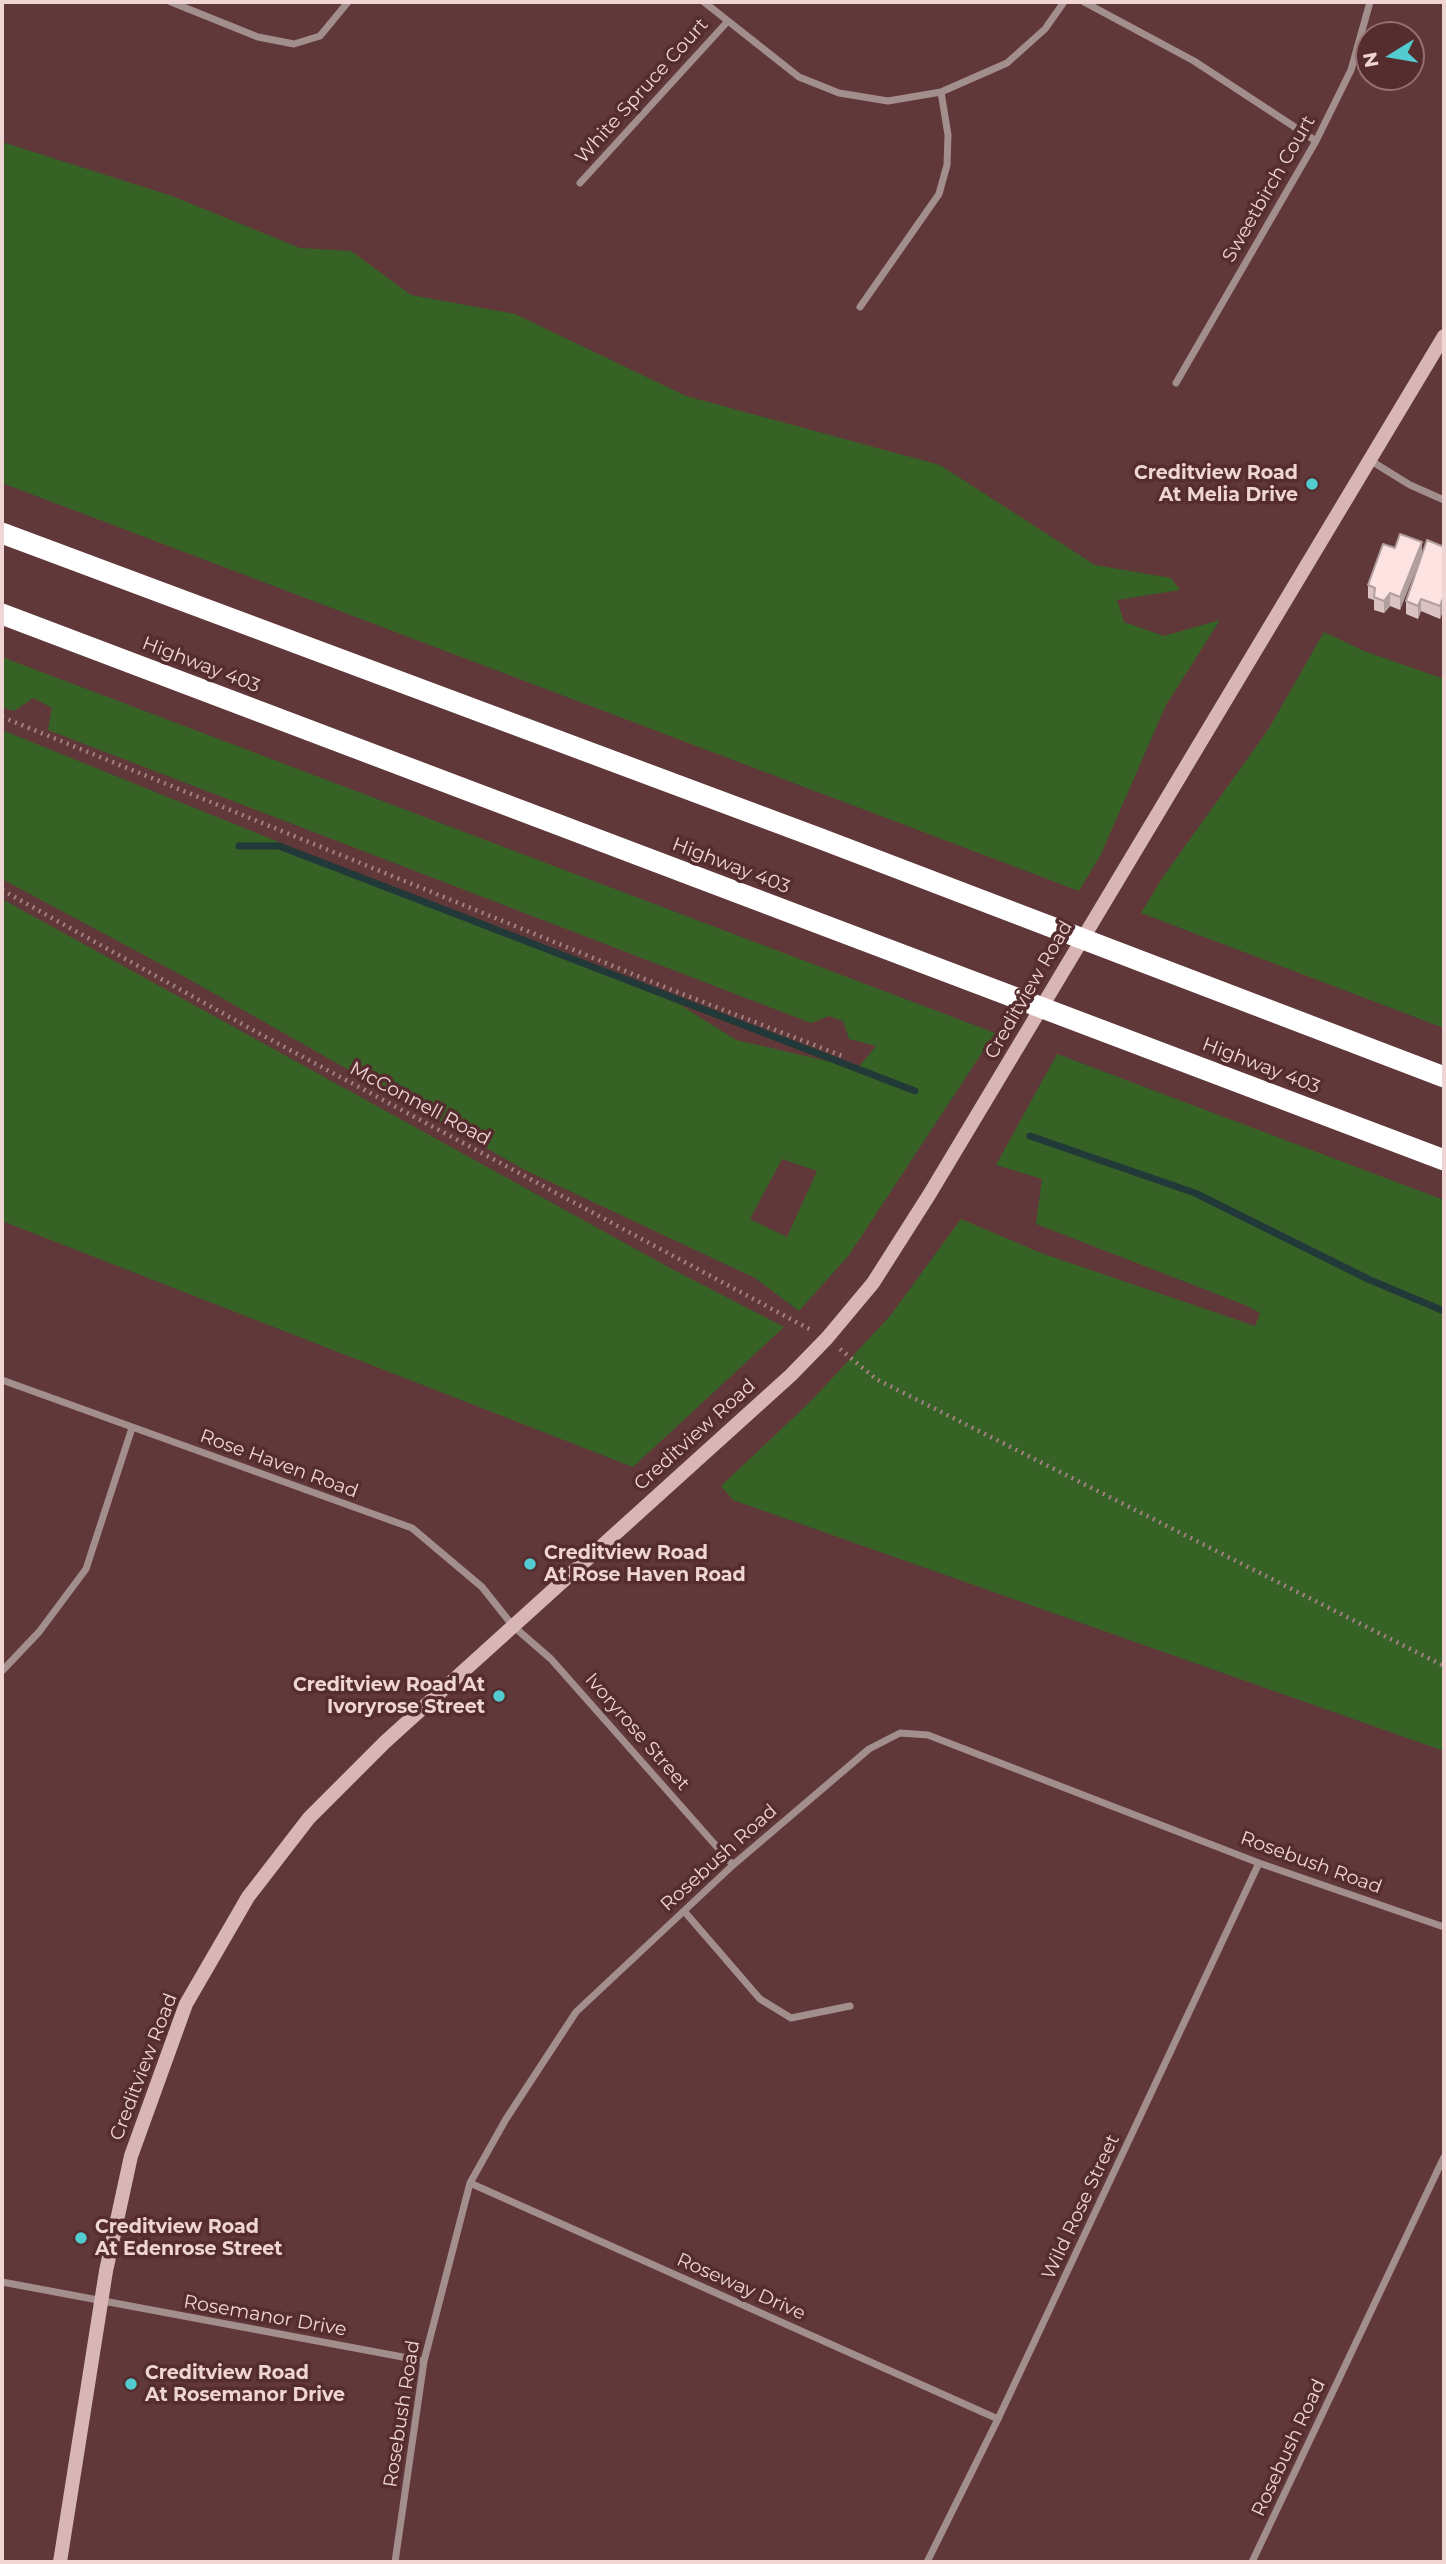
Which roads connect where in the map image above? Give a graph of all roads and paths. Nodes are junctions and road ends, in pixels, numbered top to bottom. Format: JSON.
{"nodes":[{"id":1,"x":172,"y":2,"type":"edge"},
{"id":2,"x":348,"y":2,"type":"edge"},
{"id":3,"x":704,"y":2,"type":"edge"},
{"id":4,"x":1064,"y":2,"type":"edge"},
{"id":5,"x":1084,"y":2,"type":"edge"},
{"id":6,"x":1370,"y":2,"type":"edge"},
{"id":7,"x":728,"y":21,"type":"junction"},
{"id":8,"x":941,"y":92,"type":"junction"},
{"id":9,"x":1316,"y":141,"type":"junction"},
{"id":10,"x":580,"y":183,"type":"dead end"},
{"id":11,"x":860,"y":307,"type":"dead end"},
{"id":12,"x":1444,"y":336,"type":"edge"},
{"id":13,"x":1176,"y":383,"type":"dead end"},
{"id":14,"x":1368,"y":459,"type":"junction"},
{"id":15,"x":1444,"y":500,"type":"edge"},
{"id":16,"x":2,"y":533,"type":"edge"},
{"id":17,"x":2,"y":614,"type":"edge"},
{"id":18,"x":2,"y":717,"type":"edge"},
{"id":19,"x":2,"y":890,"type":"edge"},
{"id":20,"x":845,"y":1057,"type":"dead end"},
{"id":21,"x":1444,"y":1077,"type":"edge"},
{"id":22,"x":1444,"y":1160,"type":"edge"},
{"id":23,"x":827,"y":1338,"type":"junction"},
{"id":24,"x":2,"y":1380,"type":"edge"},
{"id":25,"x":132,"y":1428,"type":"junction"},
{"id":26,"x":513,"y":1626,"type":"junction"},
{"id":27,"x":1444,"y":1666,"type":"edge"},
{"id":28,"x":2,"y":1671,"type":"edge"},
{"id":29,"x":1259,"y":1863,"type":"junction"},
{"id":30,"x":733,"y":1865,"type":"junction"},
{"id":31,"x":684,"y":1911,"type":"junction"},
{"id":32,"x":1444,"y":1927,"type":"edge"},
{"id":33,"x":850,"y":2006,"type":"dead end"},
{"id":34,"x":1444,"y":2157,"type":"edge"},
{"id":35,"x":471,"y":2183,"type":"junction"},
{"id":36,"x":2,"y":2282,"type":"edge"},
{"id":37,"x":101,"y":2301,"type":"junction"},
{"id":38,"x":424,"y":2361,"type":"junction"},
{"id":39,"x":999,"y":2419,"type":"junction"},
{"id":40,"x":60,"y":2562,"type":"edge"},
{"id":41,"x":395,"y":2562,"type":"edge"},
{"id":42,"x":927,"y":2562,"type":"edge"},
{"id":43,"x":1252,"y":2562,"type":"edge"}],
"edges":[{"from":1,"to":2,"type":"street"},
{"from":3,"to":7,"type":"street"},
{"from":4,"to":8,"type":"street"},
{"from":5,"to":9,"type":"street"},
{"from":6,"to":9,"type":"street","name":"Sweetbirch Court"},
{"from":7,"to":8,"type":"street"},
{"from":7,"to":10,"type":"street","name":"White Spruce Court"},
{"from":8,"to":11,"type":"street"},
{"from":9,"to":13,"type":"street","name":"Sweetbirch Court"},
{"from":12,"to":14,"type":"main road","name":"Creditview Road"},
{"from":14,"to":15,"type":"street"},
{"from":14,"to":23,"type":"main road","name":"Creditview Road"},
{"from":16,"to":21,"type":"highway"},
{"from":17,"to":22,"type":"highway","name":"Highway 403"},
{"from":18,"to":20,"type":"path"},
{"from":19,"to":23,"type":"path","name":"McConnell Road"},
{"from":23,"to":26,"type":"main road","name":"Creditview Road"},
{"from":23,"to":27,"type":"path","name":"McConnell Road"},
{"from":24,"to":25,"type":"street","name":"Rose Haven Road"},
{"from":25,"to":26,"type":"street","name":"Rose Haven Road"},
{"from":25,"to":28,"type":"street"},
{"from":26,"to":30,"type":"street","name":"Ivoryrose Street"},
{"from":26,"to":37,"type":"main road","name":"Creditview Road"},
{"from":29,"to":30,"type":"street","name":"Rosebush Road"},
{"from":29,"to":32,"type":"street","name":"Rosebush Road"},
{"from":29,"to":39,"type":"street","name":"Wild Rose Street"},
{"from":30,"to":31,"type":"street","name":"Rosebush Road"},
{"from":31,"to":33,"type":"street"},
{"from":31,"to":35,"type":"street","name":"Rosebush Road"},
{"from":34,"to":43,"type":"street","name":"Rosebush Road"},
{"from":35,"to":38,"type":"street","name":"Rosebush Road"},
{"from":35,"to":39,"type":"street","name":"Roseway Drive"},
{"from":36,"to":37,"type":"street","name":"Rosemanor Drive"},
{"from":37,"to":38,"type":"street","name":"Rosemanor Drive"},
{"from":37,"to":40,"type":"main road","name":"Creditview Road"},
{"from":38,"to":41,"type":"street","name":"Rosebush Road"},
{"from":39,"to":42,"type":"street","name":"Wild Rose Street"}]}
